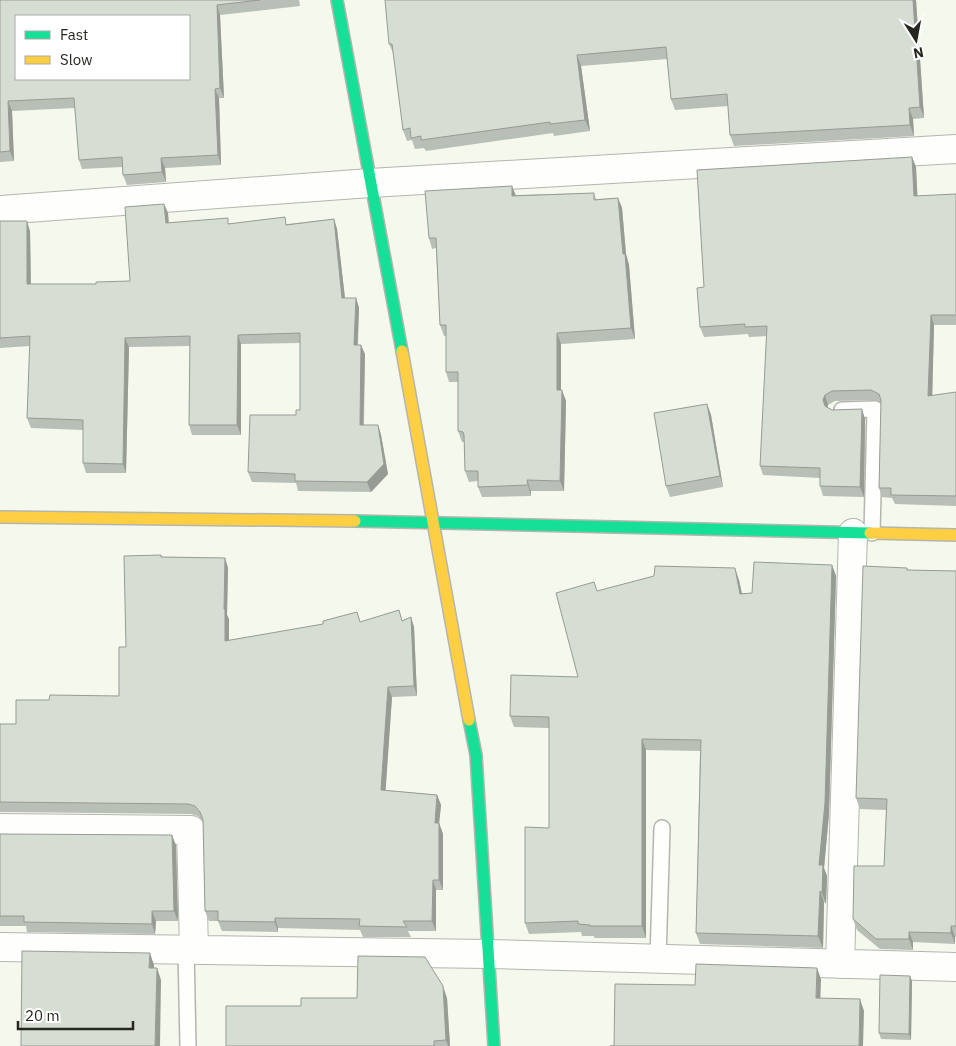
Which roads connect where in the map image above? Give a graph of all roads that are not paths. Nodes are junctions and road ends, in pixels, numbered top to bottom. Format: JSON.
{"nodes":[{"id":1,"x":337,"y":0,"type":"edge"},
{"id":2,"x":956,"y":149,"type":"edge"},
{"id":3,"x":370,"y":183,"type":"junction"},
{"id":4,"x":0,"y":210,"type":"edge"},
{"id":5,"x":836,"y":410,"type":"edge"},
{"id":6,"x":0,"y":517,"type":"edge"},
{"id":7,"x":433,"y":522,"type":"junction"},
{"id":8,"x":862,"y":533,"type":"junction"},
{"id":9,"x":956,"y":535,"type":"edge"},
{"id":10,"x":0,"y":828,"type":"edge"},
{"id":11,"x":662,"y":828,"type":"dead end"},
{"id":12,"x":0,"y":947,"type":"edge"},
{"id":13,"x":190,"y":949,"type":"junction"},
{"id":14,"x":488,"y":954,"type":"junction"},
{"id":15,"x":658,"y":959,"type":"junction"},
{"id":16,"x":840,"y":964,"type":"junction"},
{"id":17,"x":956,"y":967,"type":"edge"},
{"id":18,"x":188,"y":1046,"type":"edge"},
{"id":19,"x":494,"y":1046,"type":"edge"}],
"edges":[{"from":1,"to":3,"type":"street"},
{"from":2,"to":3,"type":"street"},
{"from":3,"to":4,"type":"street"},
{"from":3,"to":7,"type":"street"},
{"from":5,"to":8,"type":"lane"},
{"from":6,"to":7,"type":"street"},
{"from":7,"to":8,"type":"street"},
{"from":7,"to":14,"type":"street"},
{"from":8,"to":9,"type":"street"},
{"from":8,"to":16,"type":"street"},
{"from":10,"to":13,"type":"street"},
{"from":11,"to":15,"type":"lane"},
{"from":12,"to":13,"type":"street"},
{"from":13,"to":14,"type":"street"},
{"from":13,"to":18,"type":"lane"},
{"from":14,"to":15,"type":"street"},
{"from":14,"to":19,"type":"street"},
{"from":15,"to":16,"type":"street"},
{"from":16,"to":17,"type":"street"}]}
